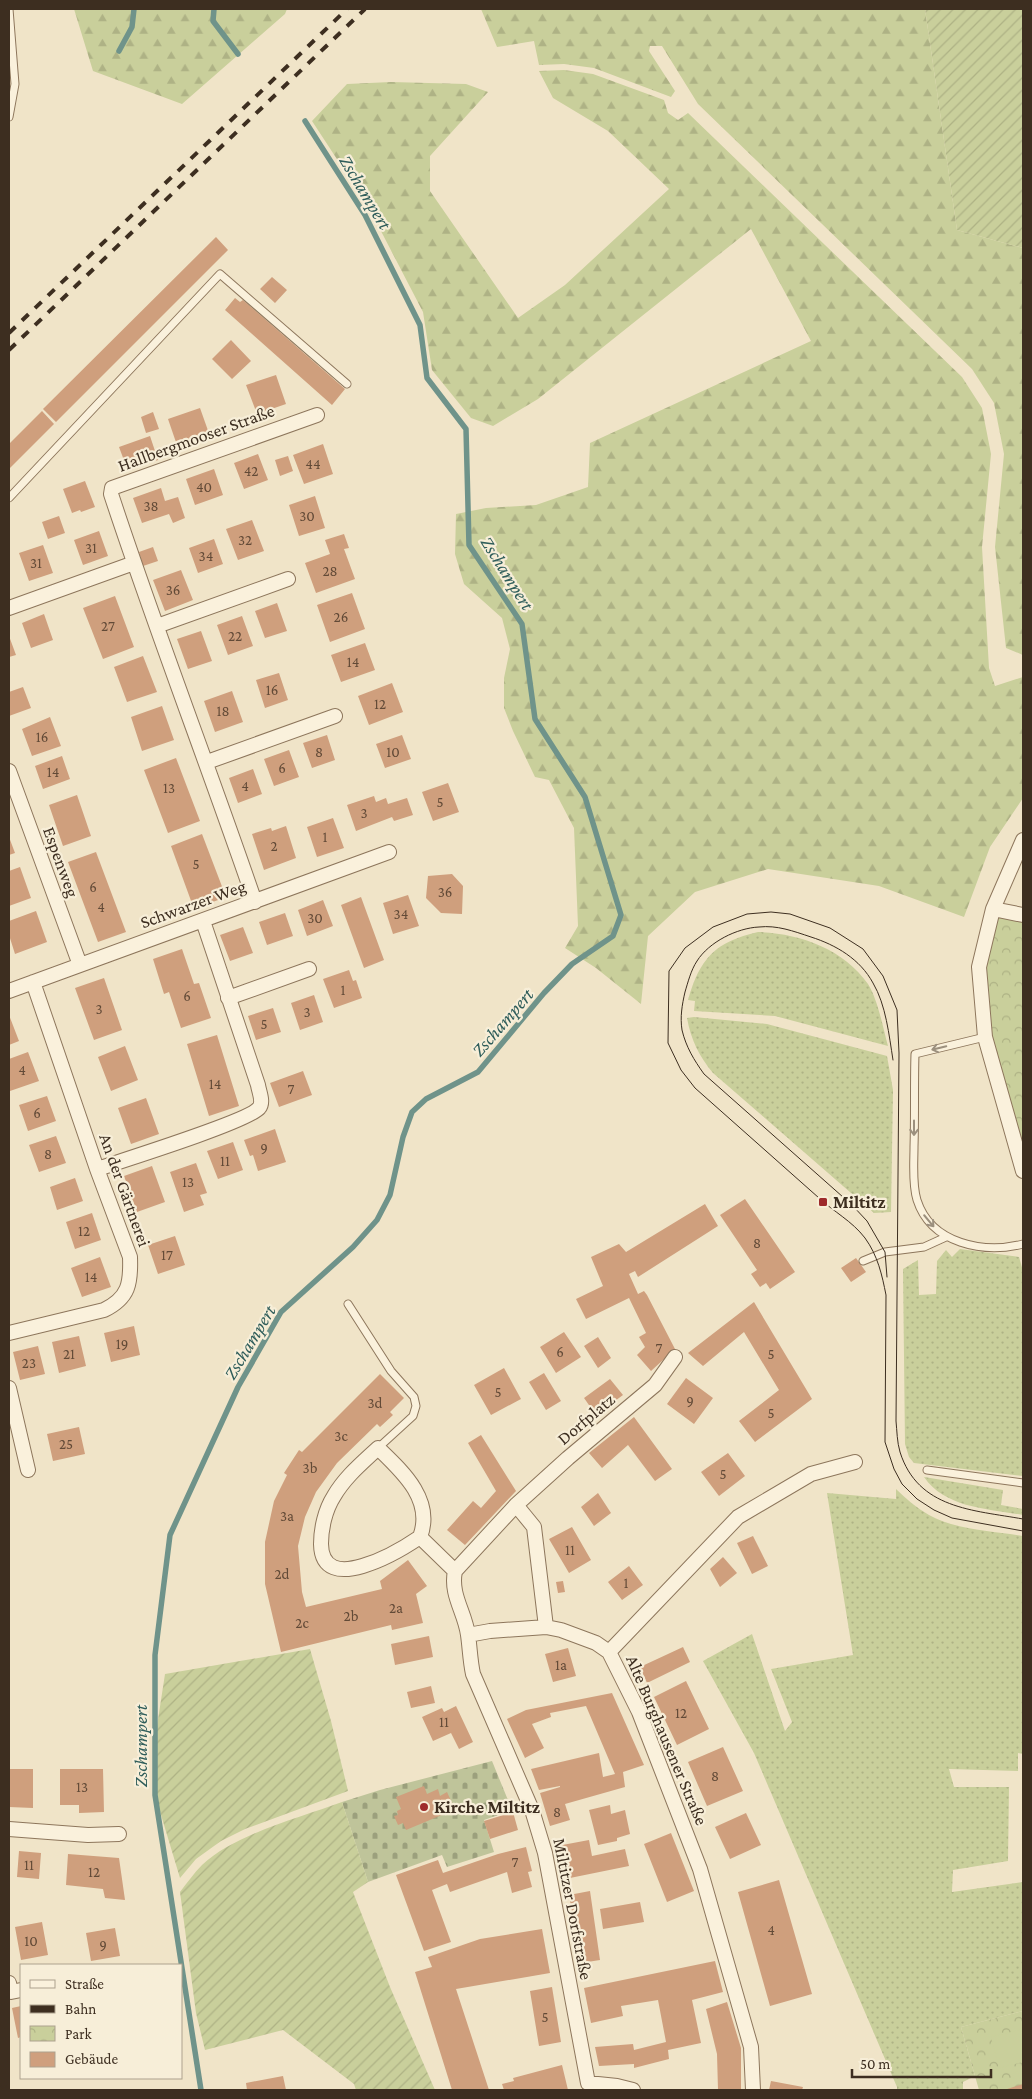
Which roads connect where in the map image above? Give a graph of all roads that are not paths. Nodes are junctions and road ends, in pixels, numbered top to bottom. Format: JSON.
{"nodes":[{"id":1,"x":9,"y":9,"type":"edge"},
{"id":2,"x":9,"y":117,"type":"edge"},
{"id":3,"x":347,"y":384,"type":"dead end"},
{"id":4,"x":318,"y":415,"type":"dead end"},
{"id":5,"x":9,"y":498,"type":"edge"},
{"id":6,"x":134,"y":562,"type":"junction"},
{"id":7,"x":288,"y":579,"type":"dead end"},
{"id":8,"x":9,"y":608,"type":"edge"},
{"id":9,"x":157,"y":626,"type":"junction"},
{"id":10,"x":335,"y":716,"type":"dead end"},
{"id":11,"x":207,"y":762,"type":"junction"},
{"id":12,"x":9,"y":770,"type":"edge"},
{"id":13,"x":1023,"y":840,"type":"edge"},
{"id":14,"x":389,"y":852,"type":"dead end"},
{"id":15,"x":255,"y":902,"type":"junction"},
{"id":16,"x":993,"y":909,"type":"junction"},
{"id":17,"x":1023,"y":915,"type":"edge"},
{"id":18,"x":203,"y":921,"type":"junction"},
{"id":19,"x":80,"y":965,"type":"junction"},
{"id":20,"x":309,"y":969,"type":"dead end"},
{"id":21,"x":33,"y":982,"type":"junction"},
{"id":22,"x":9,"y":991,"type":"edge"},
{"id":23,"x":228,"y":998,"type":"junction"},
{"id":24,"x":985,"y":1037,"type":"junction"},
{"id":25,"x":96,"y":1169,"type":"junction"},
{"id":26,"x":1023,"y":1171,"type":"edge"},
{"id":27,"x":946,"y":1237,"type":"junction"},
{"id":28,"x":1023,"y":1244,"type":"edge"},
{"id":29,"x":863,"y":1261,"type":"dead end"},
{"id":30,"x":348,"y":1304,"type":"dead end"},
{"id":31,"x":9,"y":1333,"type":"edge"},
{"id":32,"x":675,"y":1357,"type":"dead end"},
{"id":33,"x":9,"y":1388,"type":"edge"},
{"id":34,"x":378,"y":1448,"type":"junction"},
{"id":35,"x":855,"y":1462,"type":"dead end"},
{"id":36,"x":28,"y":1470,"type":"dead end"},
{"id":37,"x":927,"y":1470,"type":"dead end"},
{"id":38,"x":1023,"y":1483,"type":"edge"},
{"id":39,"x":516,"y":1505,"type":"junction"},
{"id":40,"x":420,"y":1537,"type":"junction"},
{"id":41,"x":455,"y":1571,"type":"junction"},
{"id":42,"x":546,"y":1628,"type":"junction"},
{"id":43,"x":468,"y":1635,"type":"junction"},
{"id":44,"x":609,"y":1652,"type":"junction"},
{"id":45,"x":9,"y":1829,"type":"edge"},
{"id":46,"x":119,"y":1834,"type":"dead end"},
{"id":47,"x":588,"y":2087,"type":"edge"},
{"id":48,"x":633,"y":2090,"type":"edge"},
{"id":49,"x":753,"y":2090,"type":"edge"}],
"edges":[{"from":1,"to":2,"type":"lane"},
{"from":3,"to":5,"type":"lane"},
{"from":4,"to":6,"type":"street","name":"Hallbergmooser Straße"},
{"from":6,"to":8,"type":"street"},
{"from":6,"to":9,"type":"street","name":"Hallbergmooser Straße"},
{"from":7,"to":9,"type":"street"},
{"from":9,"to":11,"type":"street","name":"Hallbergmooser Straße"},
{"from":10,"to":11,"type":"street"},
{"from":11,"to":15,"type":"street","name":"Hallbergmooser Straße"},
{"from":12,"to":19,"type":"street","name":"Espenweg"},
{"from":13,"to":16,"type":"street"},
{"from":14,"to":15,"type":"street","name":"Schwarzer Weg"},
{"from":15,"to":18,"type":"street","name":"Schwarzer Weg"},
{"from":16,"to":17,"type":"street"},
{"from":16,"to":24,"type":"street"},
{"from":18,"to":19,"type":"street","name":"Schwarzer Weg"},
{"from":18,"to":23,"type":"street"},
{"from":19,"to":21,"type":"street","name":"Schwarzer Weg"},
{"from":20,"to":23,"type":"street"},
{"from":21,"to":22,"type":"street","name":"Schwarzer Weg"},
{"from":21,"to":25,"type":"street","name":"An der Gärtnerei"},
{"from":23,"to":25,"type":"street"},
{"from":24,"to":26,"type":"street"},
{"from":24,"to":27,"type":"lane","one_way":true},
{"from":25,"to":31,"type":"street","name":"An der Gärtnerei"},
{"from":27,"to":28,"type":"lane"},
{"from":27,"to":29,"type":"lane"},
{"from":30,"to":34,"type":"lane"},
{"from":32,"to":39,"type":"street","name":"Dorfplatz"},
{"from":33,"to":36,"type":"street"},
{"from":34,"to":40,"type":"street"},
{"from":34,"to":40,"type":"street"},
{"from":35,"to":44,"type":"street","name":"Alte Burghausener Straße"},
{"from":37,"to":38,"type":"lane"},
{"from":39,"to":41,"type":"street","name":"Dorfplatz"},
{"from":39,"to":42,"type":"street"},
{"from":40,"to":41,"type":"street"},
{"from":41,"to":43,"type":"street"},
{"from":42,"to":43,"type":"street"},
{"from":42,"to":44,"type":"street"},
{"from":43,"to":47,"type":"street","name":"Miltitzer Dorfstraße"},
{"from":44,"to":49,"type":"street","name":"Alte Burghausener Straße"},
{"from":45,"to":46,"type":"street"},
{"from":47,"to":48,"type":"street","name":"Miltitzer Dorfstraße"}]}
